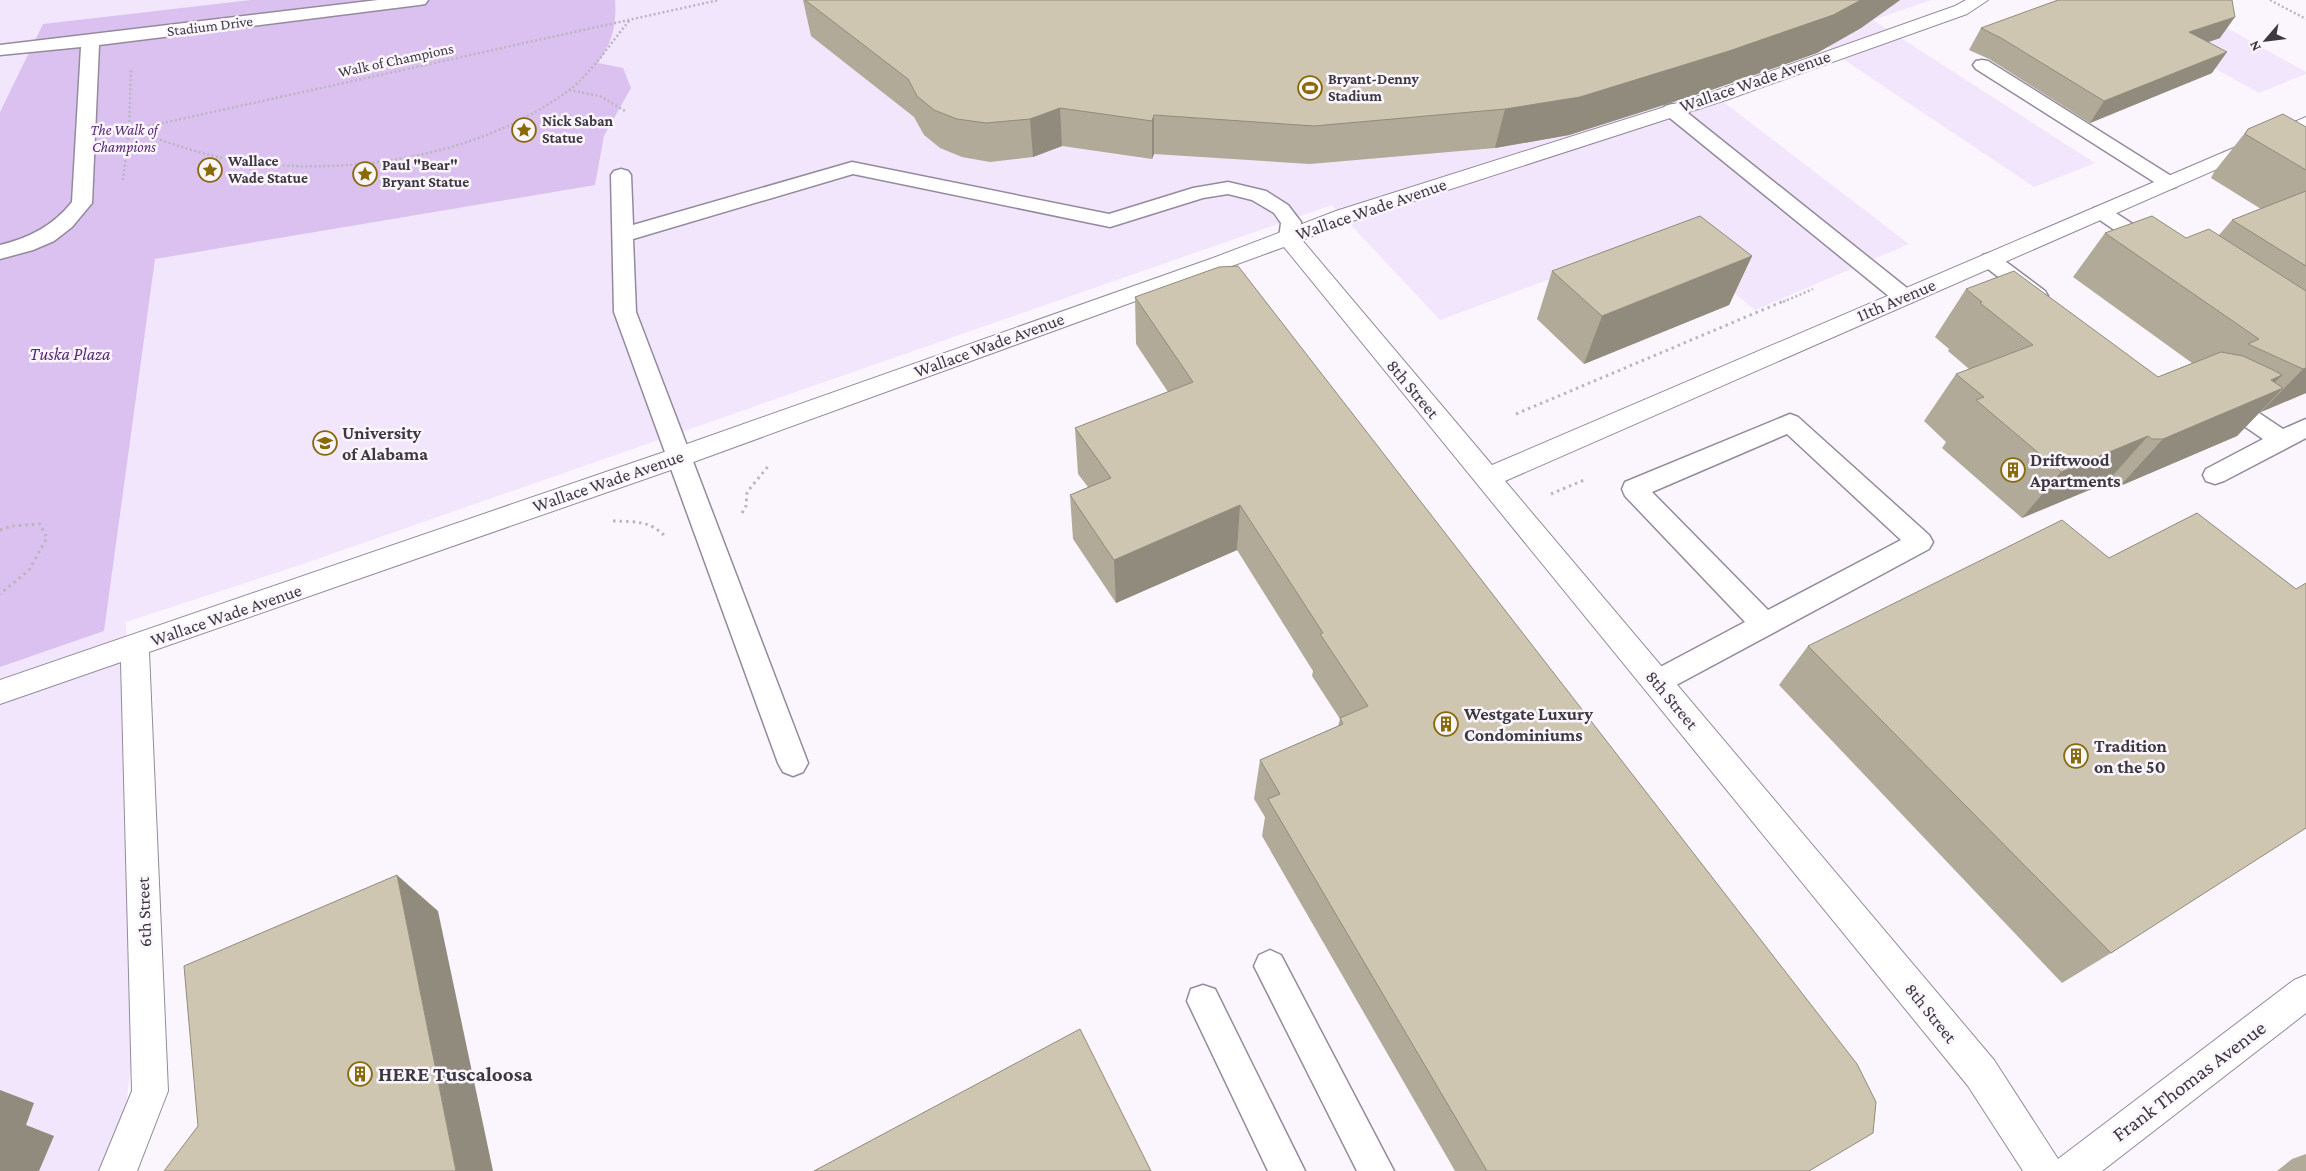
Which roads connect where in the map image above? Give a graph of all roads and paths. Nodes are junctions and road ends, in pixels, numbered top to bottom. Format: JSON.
{"nodes":[{"id":1,"x":419,"y":0,"type":"edge"},
{"id":2,"x":719,"y":0,"type":"edge"},
{"id":3,"x":1979,"y":0,"type":"edge"},
{"id":4,"x":2270,"y":0,"type":"edge"},
{"id":5,"x":2306,"y":19,"type":"edge"},
{"id":6,"x":630,"y":20,"type":"junction"},
{"id":7,"x":90,"y":42,"type":"junction"},
{"id":8,"x":0,"y":50,"type":"edge"},
{"id":9,"x":131,"y":65,"type":"dead end"},
{"id":10,"x":1982,"y":65,"type":"dead end"},
{"id":11,"x":568,"y":90,"type":"junction"},
{"id":12,"x":1672,"y":110,"type":"junction"},
{"id":13,"x":625,"y":111,"type":"dead end"},
{"id":14,"x":2306,"y":123,"type":"edge"},
{"id":15,"x":129,"y":130,"type":"junction"},
{"id":16,"x":85,"y":140,"type":"junction"},
{"id":17,"x":621,"y":175,"type":"dead end"},
{"id":18,"x":2169,"y":182,"type":"junction"},
{"id":19,"x":2101,"y":212,"type":"junction"},
{"id":20,"x":623,"y":235,"type":"junction"},
{"id":21,"x":1289,"y":238,"type":"junction"},
{"id":22,"x":0,"y":252,"type":"edge"},
{"id":23,"x":2170,"y":258,"type":"edge"},
{"id":24,"x":1990,"y":260,"type":"junction"},
{"id":25,"x":1813,"y":289,"type":"dead end"},
{"id":26,"x":1904,"y":297,"type":"junction"},
{"id":27,"x":2051,"y":306,"type":"edge"},
{"id":28,"x":2208,"y":394,"type":"edge"},
{"id":29,"x":1516,"y":414,"type":"dead end"},
{"id":30,"x":2306,"y":428,"type":"edge"},
{"id":31,"x":2282,"y":441,"type":"junction"},
{"id":32,"x":679,"y":456,"type":"junction"},
{"id":33,"x":2215,"y":475,"type":"dead end"},
{"id":34,"x":1487,"y":478,"type":"junction"},
{"id":35,"x":0,"y":530,"type":"edge"},
{"id":36,"x":0,"y":594,"type":"edge"},
{"id":37,"x":1764,"y":624,"type":"junction"},
{"id":38,"x":135,"y":647,"type":"junction"},
{"id":39,"x":1657,"y":682,"type":"junction"},
{"id":40,"x":0,"y":692,"type":"edge"},
{"id":41,"x":794,"y":763,"type":"dead end"},
{"id":42,"x":1270,"y":966,"type":"dead end"},
{"id":43,"x":2306,"y":992,"type":"edge"},
{"id":44,"x":1203,"y":1001,"type":"dead end"},
{"id":45,"x":118,"y":1171,"type":"edge"},
{"id":46,"x":1287,"y":1171,"type":"edge"},
{"id":47,"x":1376,"y":1171,"type":"edge"},
{"id":48,"x":2044,"y":1171,"type":"edge"},
{"id":49,"x":2072,"y":1171,"type":"edge"}],
"edges":[{"from":1,"to":7,"type":"lane","name":"Stadium Drive"},
{"from":2,"to":6,"type":"path","name":"Walk of Champions"},
{"from":3,"to":12,"type":"street","name":"Wallace Wade Avenue"},
{"from":4,"to":5,"type":"path"},
{"from":6,"to":11,"type":"path"},
{"from":6,"to":15,"type":"path","name":"Walk of Champions"},
{"from":7,"to":8,"type":"lane","name":"Stadium Drive"},
{"from":7,"to":16,"type":"lane"},
{"from":9,"to":15,"type":"path"},
{"from":10,"to":18,"type":"lane"},
{"from":11,"to":13,"type":"path"},
{"from":11,"to":15,"type":"path"},
{"from":12,"to":21,"type":"street","name":"Wallace Wade Avenue"},
{"from":12,"to":26,"type":"lane"},
{"from":14,"to":18,"type":"street","name":"11th Avenue"},
{"from":15,"to":16,"type":"path","name":"Walk of Champions"},
{"from":16,"to":22,"type":"lane"},
{"from":17,"to":20,"type":"lane"},
{"from":18,"to":19,"type":"street","name":"11th Avenue"},
{"from":19,"to":23,"type":"lane"},
{"from":19,"to":24,"type":"street","name":"11th Avenue"},
{"from":20,"to":21,"type":"lane"},
{"from":20,"to":32,"type":"lane"},
{"from":21,"to":32,"type":"street","name":"Wallace Wade Avenue"},
{"from":21,"to":34,"type":"street","name":"8th Street"},
{"from":24,"to":26,"type":"street","name":"11th Avenue"},
{"from":24,"to":27,"type":"lane"},
{"from":25,"to":29,"type":"path"},
{"from":26,"to":34,"type":"street","name":"11th Avenue"},
{"from":28,"to":31,"type":"lane"},
{"from":30,"to":31,"type":"lane"},
{"from":31,"to":33,"type":"lane"},
{"from":32,"to":38,"type":"street","name":"Wallace Wade Avenue"},
{"from":32,"to":41,"type":"lane"},
{"from":34,"to":39,"type":"street","name":"8th Street"},
{"from":35,"to":36,"type":"path"},
{"from":37,"to":37,"type":"lane"},
{"from":37,"to":39,"type":"lane"},
{"from":38,"to":40,"type":"street","name":"Wallace Wade Avenue"},
{"from":38,"to":45,"type":"street","name":"6th Street"},
{"from":39,"to":48,"type":"street","name":"8th Street"},
{"from":42,"to":47,"type":"lane"},
{"from":43,"to":49,"type":"street","name":"Frank Thomas Avenue"},
{"from":44,"to":46,"type":"lane"}]}
